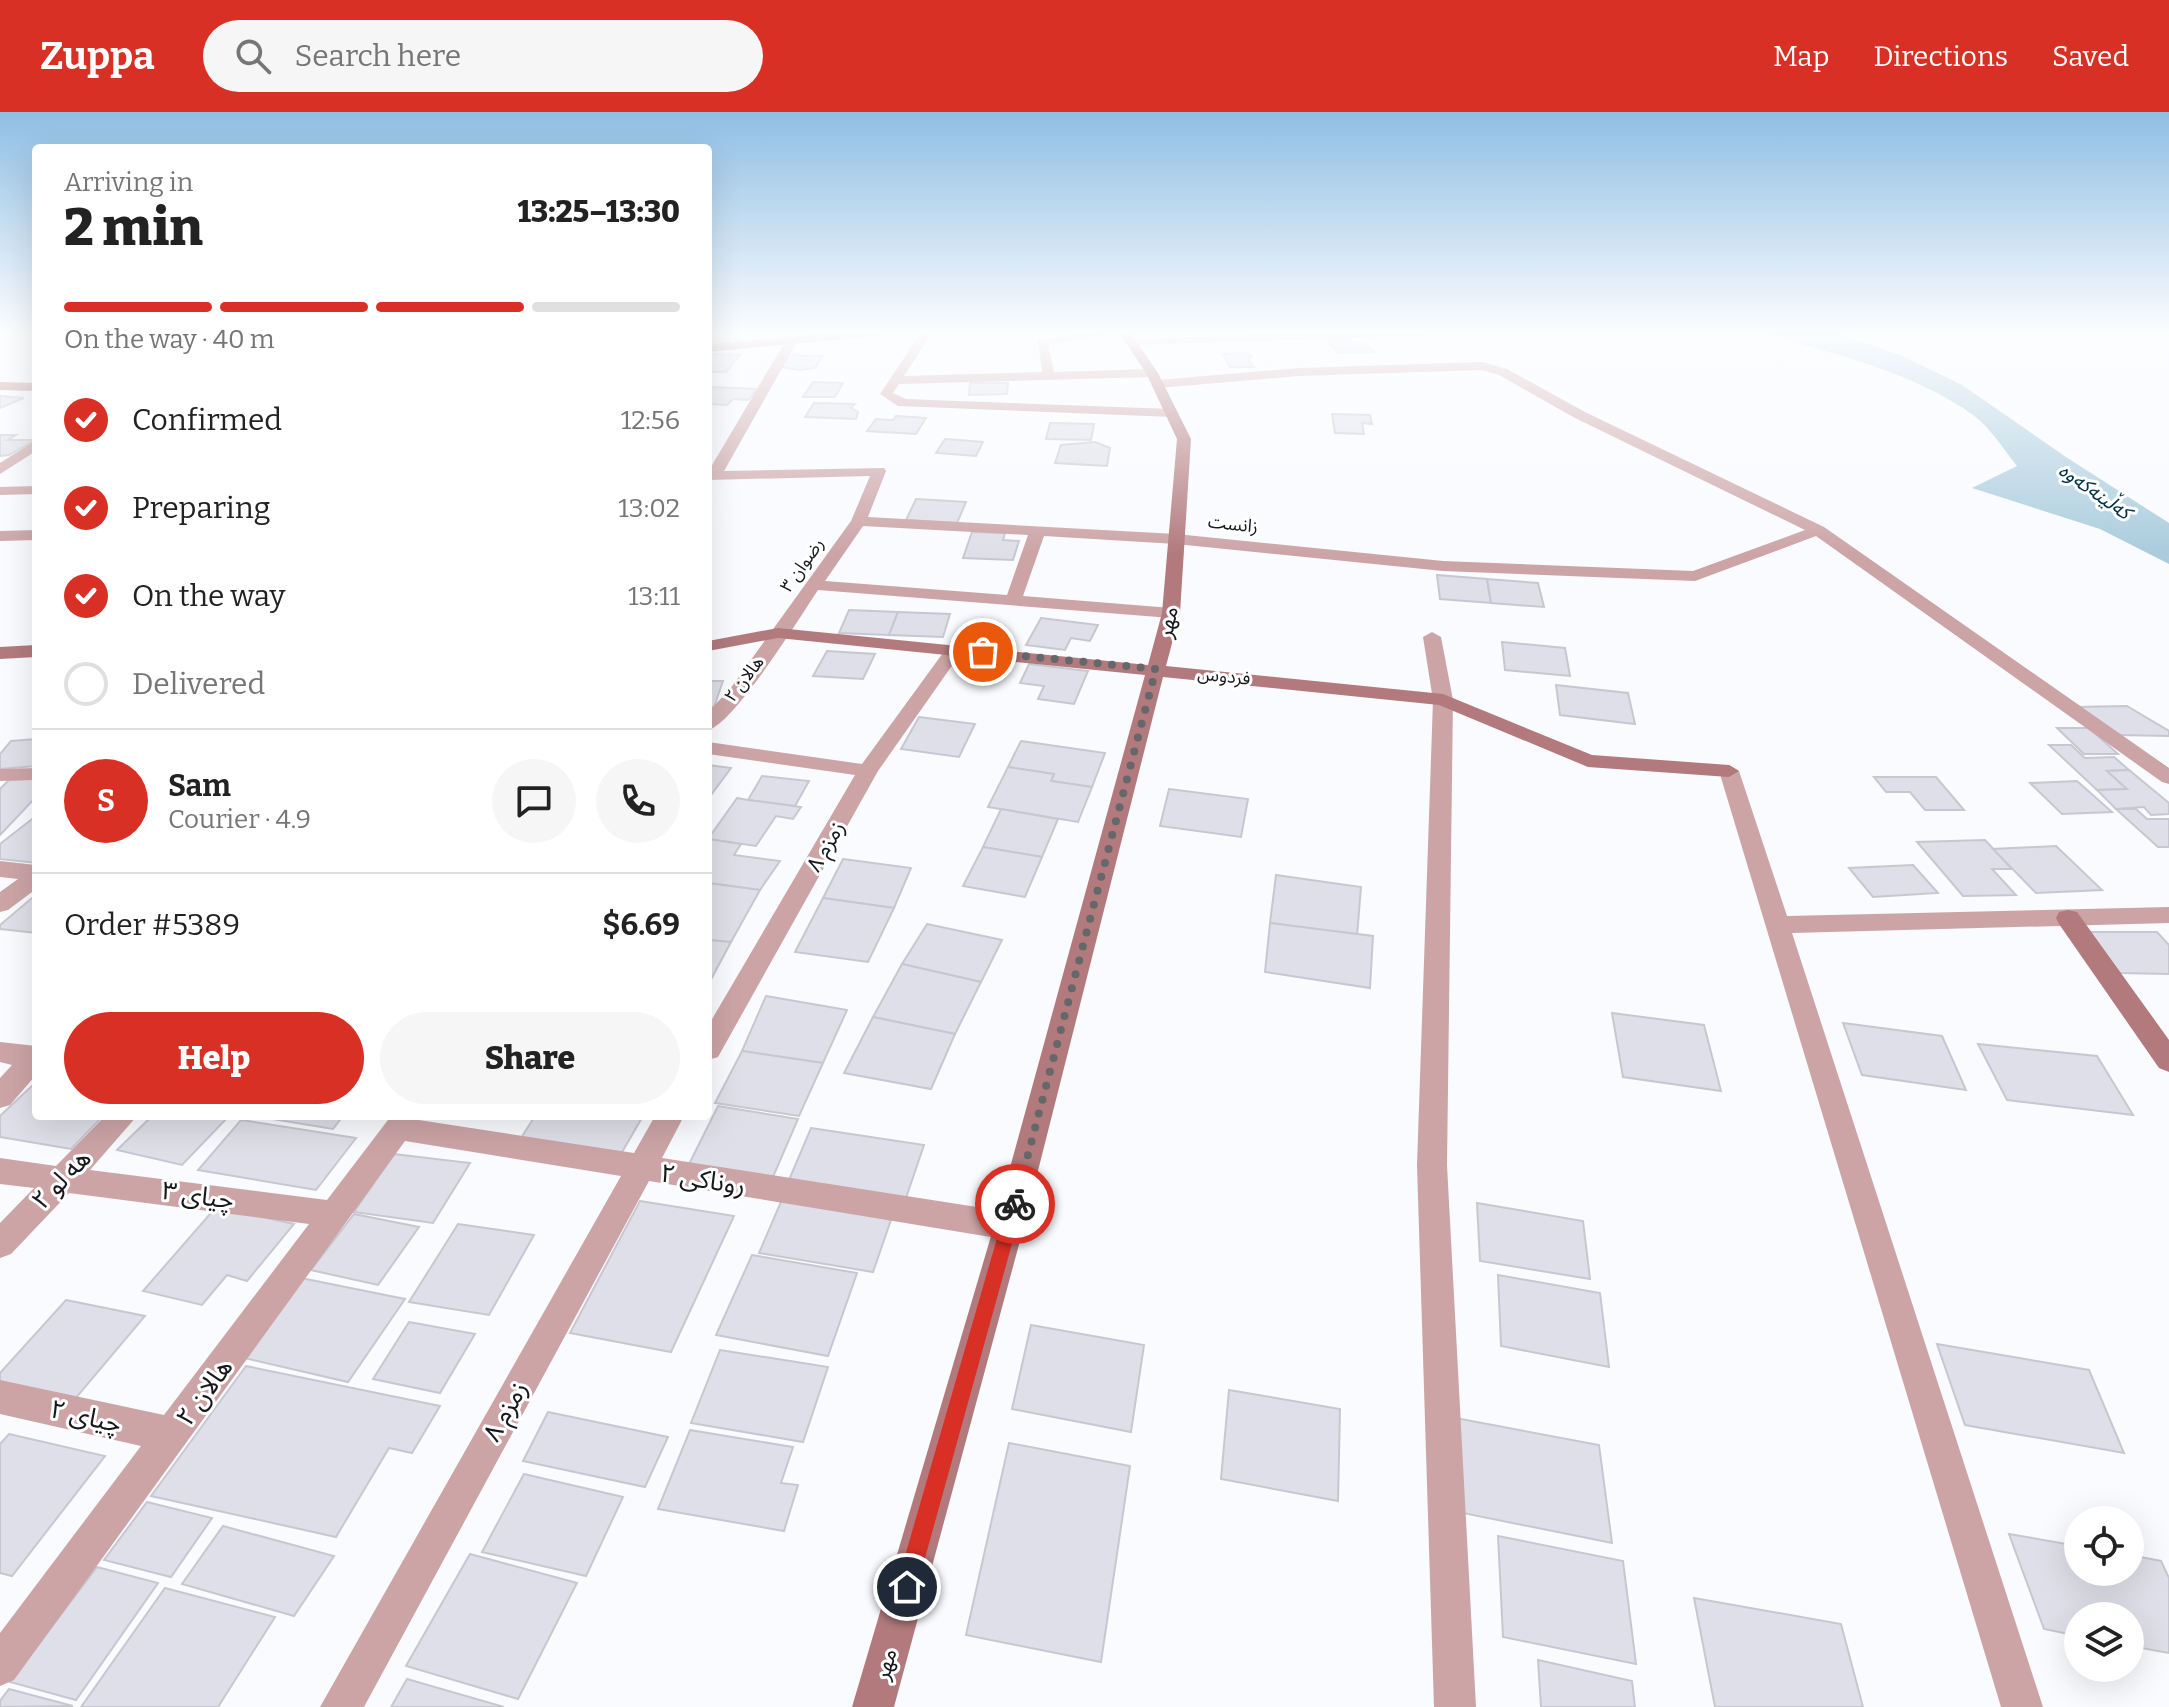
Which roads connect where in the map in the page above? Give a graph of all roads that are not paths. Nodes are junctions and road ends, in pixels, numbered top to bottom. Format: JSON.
{"nodes":[{"id":1,"x":753,"y":405,"type":"edge"},
{"id":2,"x":968,"y":405,"type":"edge"},
{"id":3,"x":1168,"y":405,"type":"edge"},
{"id":4,"x":1563,"y":405,"type":"edge"},
{"id":5,"x":1172,"y":413,"type":"junction"},
{"id":6,"x":32,"y":447,"type":"edge"},
{"id":7,"x":0,"y":470,"type":"edge"},
{"id":8,"x":712,"y":474,"type":"edge"},
{"id":9,"x":712,"y":476,"type":"edge"},
{"id":10,"x":32,"y":490,"type":"edge"},
{"id":11,"x":0,"y":491,"type":"edge"},
{"id":12,"x":859,"y":521,"type":"junction"},
{"id":13,"x":1818,"y":530,"type":"junction"},
{"id":14,"x":1037,"y":533,"type":"junction"},
{"id":15,"x":32,"y":535,"type":"edge"},
{"id":16,"x":0,"y":536,"type":"edge"},
{"id":17,"x":1176,"y":539,"type":"junction"},
{"id":18,"x":814,"y":585,"type":"junction"},
{"id":19,"x":1013,"y":601,"type":"junction"},
{"id":20,"x":1171,"y":613,"type":"junction"},
{"id":21,"x":778,"y":633,"type":"junction"},
{"id":22,"x":1432,"y":637,"type":"dead end"},
{"id":23,"x":712,"y":645,"type":"edge"},
{"id":24,"x":954,"y":650,"type":"junction"},
{"id":25,"x":32,"y":651,"type":"edge"},
{"id":26,"x":0,"y":653,"type":"edge"},
{"id":27,"x":1156,"y":669,"type":"junction"},
{"id":28,"x":1443,"y":700,"type":"junction"},
{"id":29,"x":712,"y":720,"type":"edge"},
{"id":30,"x":712,"y":749,"type":"edge"},
{"id":31,"x":868,"y":771,"type":"junction"},
{"id":32,"x":32,"y":774,"type":"edge"},
{"id":33,"x":0,"y":775,"type":"edge"},
{"id":34,"x":2169,"y":778,"type":"edge"},
{"id":35,"x":0,"y":869,"type":"edge"},
{"id":36,"x":32,"y":874,"type":"edge"},
{"id":37,"x":32,"y":878,"type":"edge"},
{"id":38,"x":0,"y":904,"type":"edge"},
{"id":39,"x":2169,"y":915,"type":"edge"},
{"id":40,"x":2068,"y":918,"type":"junction"},
{"id":41,"x":1777,"y":925,"type":"junction"},
{"id":42,"x":712,"y":1043,"type":"edge"},
{"id":43,"x":0,"y":1052,"type":"edge"},
{"id":44,"x":32,"y":1057,"type":"edge"},
{"id":45,"x":32,"y":1061,"type":"edge"},
{"id":46,"x":2169,"y":1061,"type":"edge"},
{"id":47,"x":0,"y":1097,"type":"edge"},
{"id":48,"x":119,"y":1120,"type":"edge"},
{"id":49,"x":668,"y":1120,"type":"edge"},
{"id":50,"x":402,"y":1122,"type":"edge"},
{"id":51,"x":640,"y":1169,"type":"junction"},
{"id":52,"x":0,"y":1171,"type":"edge"},
{"id":53,"x":62,"y":1176,"type":"junction"},
{"id":54,"x":333,"y":1214,"type":"junction"},
{"id":55,"x":1009,"y":1226,"type":"junction"},
{"id":56,"x":0,"y":1244,"type":"edge"},
{"id":57,"x":0,"y":1397,"type":"edge"},
{"id":58,"x":173,"y":1435,"type":"junction"},
{"id":59,"x":0,"y":1666,"type":"edge"},
{"id":60,"x":341,"y":1707,"type":"edge"},
{"id":61,"x":873,"y":1707,"type":"edge"},
{"id":62,"x":1455,"y":1707,"type":"edge"},
{"id":63,"x":2022,"y":1707,"type":"edge"}],
"edges":[{"from":1,"to":8,"type":"street"},
{"from":2,"to":5,"type":"street"},
{"from":3,"to":5,"type":"street","name":"مهر"},
{"from":4,"to":13,"type":"street"},
{"from":5,"to":17,"type":"street","name":"مهر"},
{"from":6,"to":7,"type":"street"},
{"from":9,"to":12,"type":"street"},
{"from":10,"to":11,"type":"street"},
{"from":12,"to":14,"type":"street","name":"زانست"},
{"from":12,"to":18,"type":"street","name":"رضوان ۳"},
{"from":13,"to":17,"type":"street","name":"زانست"},
{"from":13,"to":34,"type":"street"},
{"from":14,"to":17,"type":"street","name":"زانست"},
{"from":14,"to":19,"type":"street"},
{"from":15,"to":16,"type":"street"},
{"from":17,"to":20,"type":"street","name":"مهر"},
{"from":18,"to":19,"type":"street"},
{"from":18,"to":21,"type":"street","name":"رضوان ۳"},
{"from":19,"to":20,"type":"street"},
{"from":20,"to":27,"type":"street","name":"مهر"},
{"from":21,"to":23,"type":"street","name":"فردوس"},
{"from":21,"to":24,"type":"street","name":"فردوس"},
{"from":21,"to":29,"type":"street","name":"هالان ۲"},
{"from":22,"to":28,"type":"street"},
{"from":24,"to":27,"type":"street","name":"فردوس"},
{"from":24,"to":31,"type":"street","name":"زمزم ۸"},
{"from":25,"to":26,"type":"street"},
{"from":27,"to":28,"type":"street","name":"فردوس"},
{"from":27,"to":55,"type":"street","name":"مهر"},
{"from":28,"to":41,"type":"street","name":"فردوس"},
{"from":28,"to":62,"type":"street"},
{"from":30,"to":31,"type":"street"},
{"from":31,"to":42,"type":"street","name":"زمزم ۸"},
{"from":32,"to":33,"type":"street"},
{"from":35,"to":36,"type":"street"},
{"from":37,"to":38,"type":"street"},
{"from":39,"to":40,"type":"street"},
{"from":40,"to":41,"type":"street"},
{"from":40,"to":46,"type":"street"},
{"from":41,"to":63,"type":"street"},
{"from":43,"to":44,"type":"street"},
{"from":45,"to":47,"type":"street"},
{"from":48,"to":53,"type":"street","name":"هه لو ۲"},
{"from":49,"to":51,"type":"street","name":"زمزم ۸"},
{"from":50,"to":51,"type":"street","name":"روناکی ۲"},
{"from":50,"to":54,"type":"street","name":"هالان ۲"},
{"from":51,"to":55,"type":"street","name":"روناکی ۲"},
{"from":51,"to":60,"type":"street","name":"زمزم ۸"},
{"from":52,"to":53,"type":"street","name":"چیای ۳"},
{"from":53,"to":54,"type":"street","name":"چیای ۳"},
{"from":53,"to":56,"type":"street","name":"هه لو ۲"},
{"from":54,"to":58,"type":"street","name":"هالان ۲"},
{"from":55,"to":61,"type":"street","name":"مهر"},
{"from":57,"to":58,"type":"street","name":"چیای ۲"},
{"from":58,"to":59,"type":"street","name":"هالان ۲"}]}
